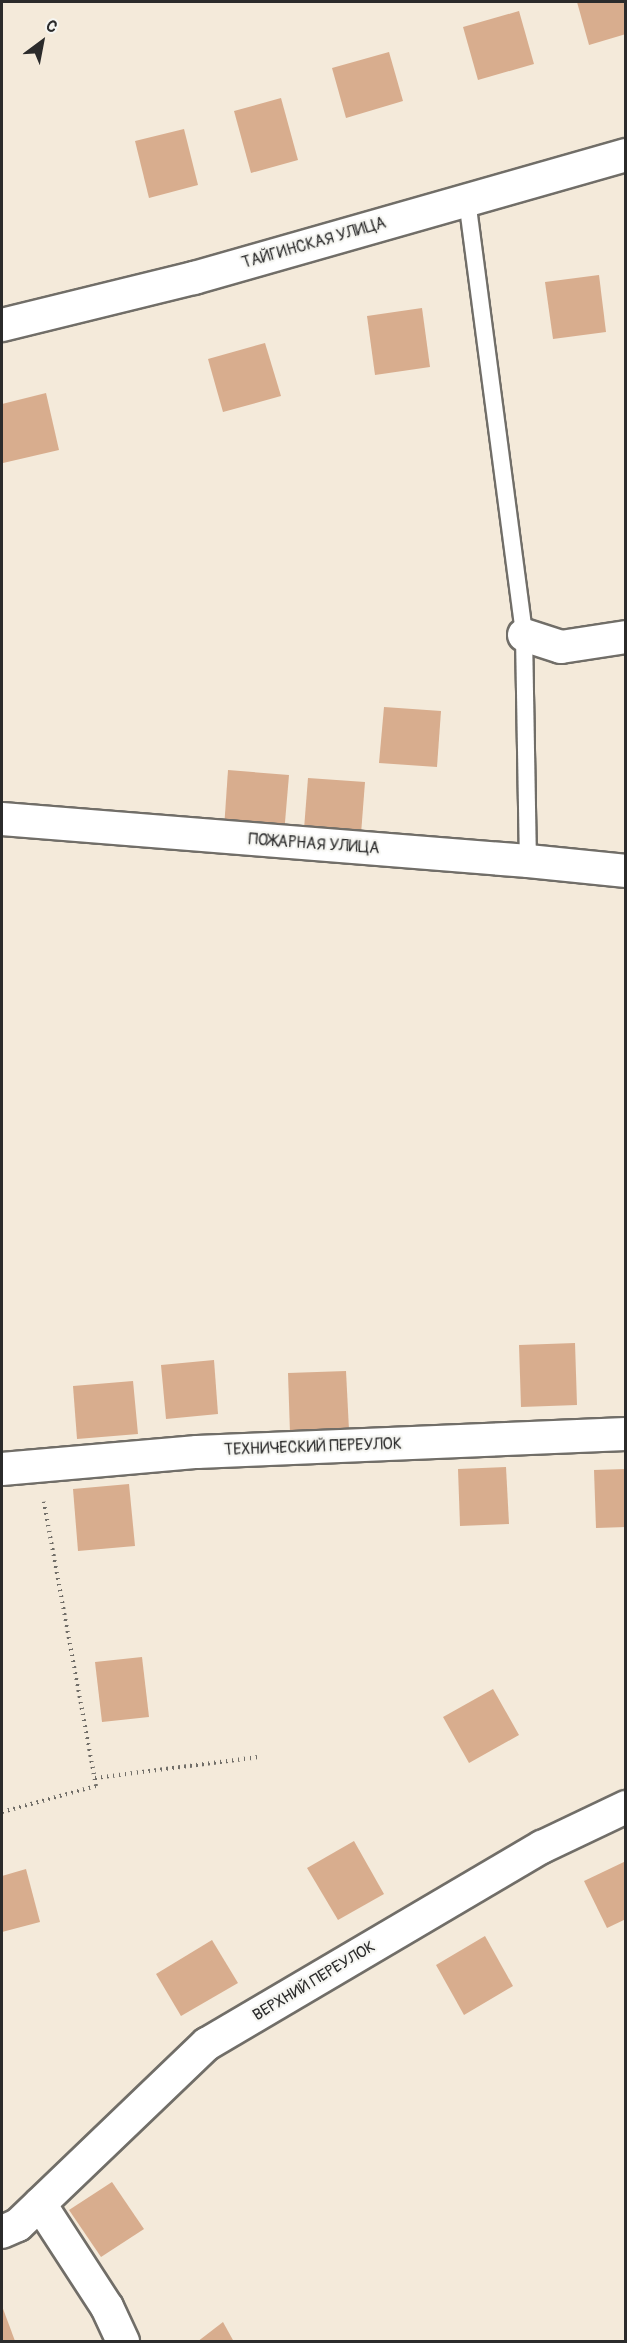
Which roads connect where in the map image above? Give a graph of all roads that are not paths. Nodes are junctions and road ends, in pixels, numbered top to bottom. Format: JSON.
{"nodes":[{"id":1,"x":626,"y":155,"type":"edge"},
{"id":2,"x":467,"y":200,"type":"junction"},
{"id":3,"x":2,"y":325,"type":"edge"},
{"id":4,"x":524,"y":635,"type":"junction"},
{"id":5,"x":626,"y":637,"type":"edge"},
{"id":6,"x":2,"y":819,"type":"edge"},
{"id":7,"x":528,"y":861,"type":"junction"},
{"id":8,"x":626,"y":871,"type":"edge"},
{"id":9,"x":626,"y":1434,"type":"edge"},
{"id":10,"x":2,"y":1468,"type":"edge"},
{"id":11,"x":626,"y":1807,"type":"edge"},
{"id":12,"x":40,"y":2204,"type":"junction"},
{"id":13,"x":2,"y":2232,"type":"edge"},
{"id":14,"x":123,"y":2342,"type":"edge"}],
"edges":[{"from":1,"to":2,"type":"street","name":"ТАЙГИНСКАЯ УЛИЦА"},
{"from":2,"to":3,"type":"street","name":"ТАЙГИНСКАЯ УЛИЦА"},
{"from":2,"to":4,"type":"lane"},
{"from":4,"to":5,"type":"street"},
{"from":4,"to":7,"type":"lane"},
{"from":6,"to":7,"type":"street","name":"ПОЖАРНАЯ УЛИЦА"},
{"from":7,"to":8,"type":"street","name":"ПОЖАРНАЯ УЛИЦА"},
{"from":9,"to":10,"type":"street","name":"ТЕХНИЧЕСКИЙ ПЕРЕУЛОК"},
{"from":11,"to":12,"type":"street","name":"ВЕРХНИЙ ПЕРЕУЛОК"},
{"from":12,"to":13,"type":"street","name":"ВЕРХНИЙ ПЕРЕУЛОК"},
{"from":12,"to":14,"type":"street"}]}
